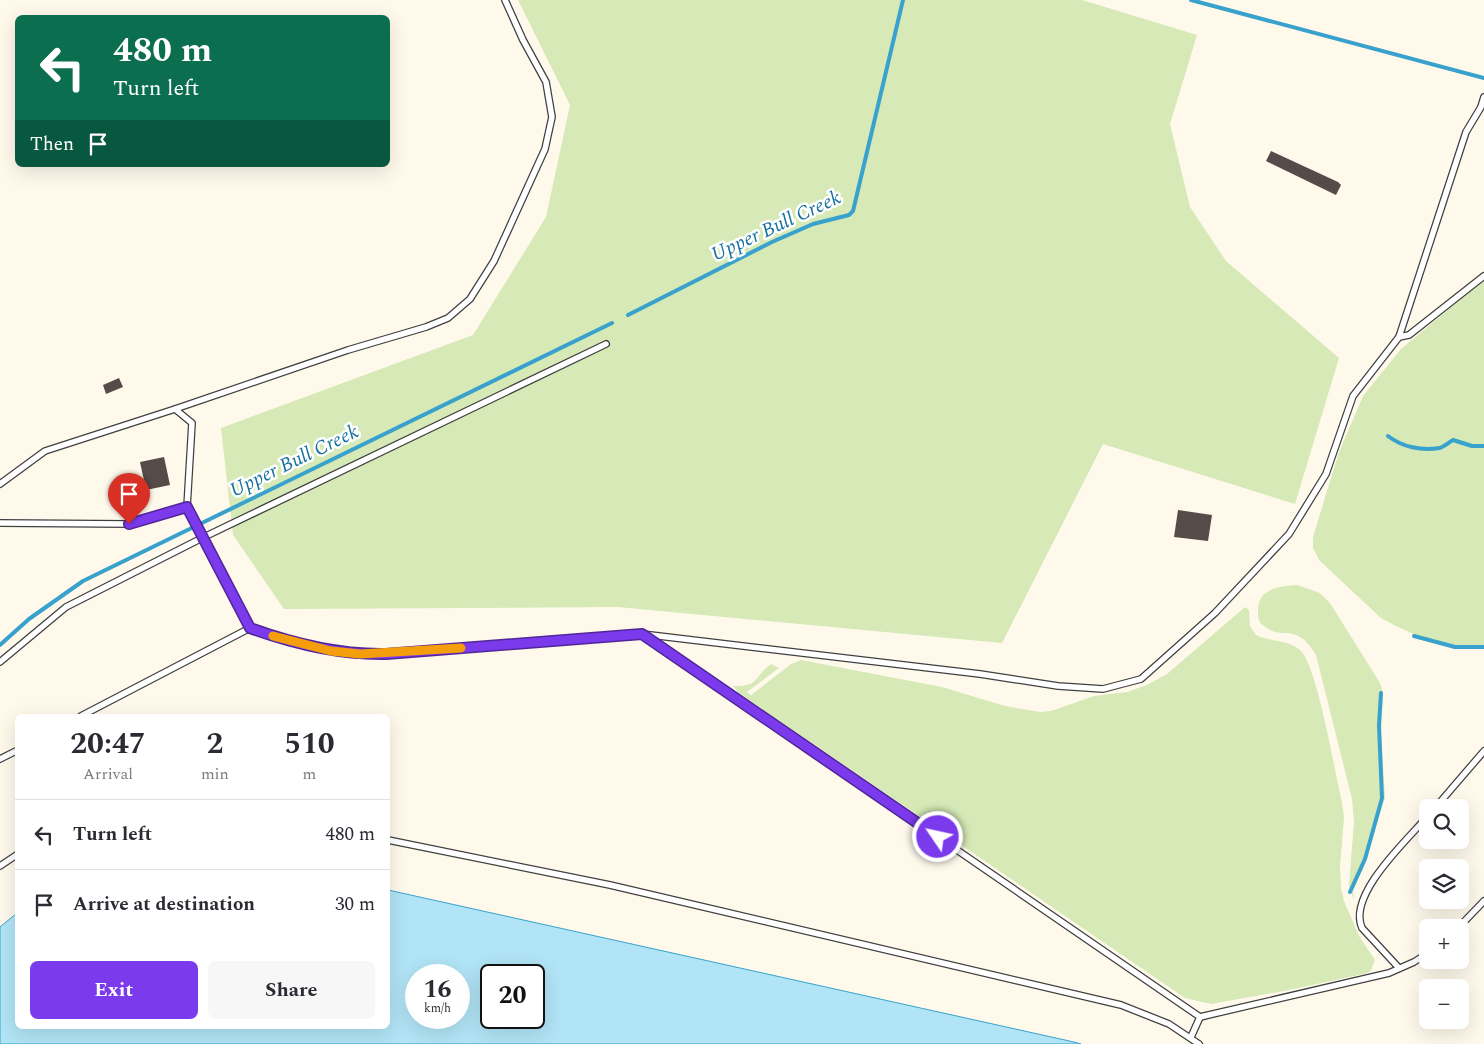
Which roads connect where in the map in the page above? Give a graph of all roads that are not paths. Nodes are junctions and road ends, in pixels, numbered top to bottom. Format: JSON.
{"nodes":[{"id":1,"x":505,"y":0,"type":"edge"},
{"id":2,"x":1484,"y":97,"type":"edge"},
{"id":3,"x":1484,"y":276,"type":"edge"},
{"id":4,"x":1399,"y":337,"type":"junction"},
{"id":5,"x":606,"y":344,"type":"dead end"},
{"id":6,"x":175,"y":409,"type":"junction"},
{"id":7,"x":0,"y":484,"type":"edge"},
{"id":8,"x":187,"y":507,"type":"junction"},
{"id":9,"x":0,"y":523,"type":"edge"},
{"id":10,"x":201,"y":535,"type":"junction"},
{"id":11,"x":250,"y":628,"type":"junction"},
{"id":12,"x":642,"y":634,"type":"junction"},
{"id":13,"x":0,"y":662,"type":"edge"},
{"id":14,"x":85,"y":714,"type":"edge"},
{"id":15,"x":1484,"y":750,"type":"edge"},
{"id":16,"x":15,"y":752,"type":"edge"},
{"id":17,"x":0,"y":759,"type":"edge"},
{"id":18,"x":1443,"y":799,"type":"edge"},
{"id":19,"x":1419,"y":826,"type":"edge"},
{"id":20,"x":390,"y":840,"type":"edge"},
{"id":21,"x":15,"y":856,"type":"edge"},
{"id":22,"x":0,"y":866,"type":"edge"},
{"id":23,"x":1484,"y":901,"type":"edge"},
{"id":24,"x":1467,"y":919,"type":"edge"},
{"id":25,"x":1419,"y":958,"type":"edge"},
{"id":26,"x":1400,"y":968,"type":"junction"},
{"id":27,"x":1200,"y":1017,"type":"junction"},
{"id":28,"x":1191,"y":1037,"type":"junction"},
{"id":29,"x":1199,"y":1044,"type":"edge"}],
"edges":[{"from":1,"to":6,"type":"lane"},
{"from":2,"to":4,"type":"lane"},
{"from":3,"to":4,"type":"lane"},
{"from":4,"to":12,"type":"lane"},
{"from":5,"to":10,"type":"lane"},
{"from":6,"to":7,"type":"lane"},
{"from":6,"to":8,"type":"lane"},
{"from":8,"to":9,"type":"lane"},
{"from":8,"to":10,"type":"lane"},
{"from":10,"to":11,"type":"lane"},
{"from":10,"to":13,"type":"lane"},
{"from":11,"to":12,"type":"lane"},
{"from":11,"to":14,"type":"lane"},
{"from":12,"to":27,"type":"lane"},
{"from":15,"to":18,"type":"lane"},
{"from":16,"to":17,"type":"lane"},
{"from":19,"to":26,"type":"lane"},
{"from":20,"to":28,"type":"lane"},
{"from":21,"to":22,"type":"lane"},
{"from":23,"to":24,"type":"lane"},
{"from":25,"to":26,"type":"lane"},
{"from":26,"to":27,"type":"lane"},
{"from":27,"to":28,"type":"lane"},
{"from":28,"to":29,"type":"lane"}]}
